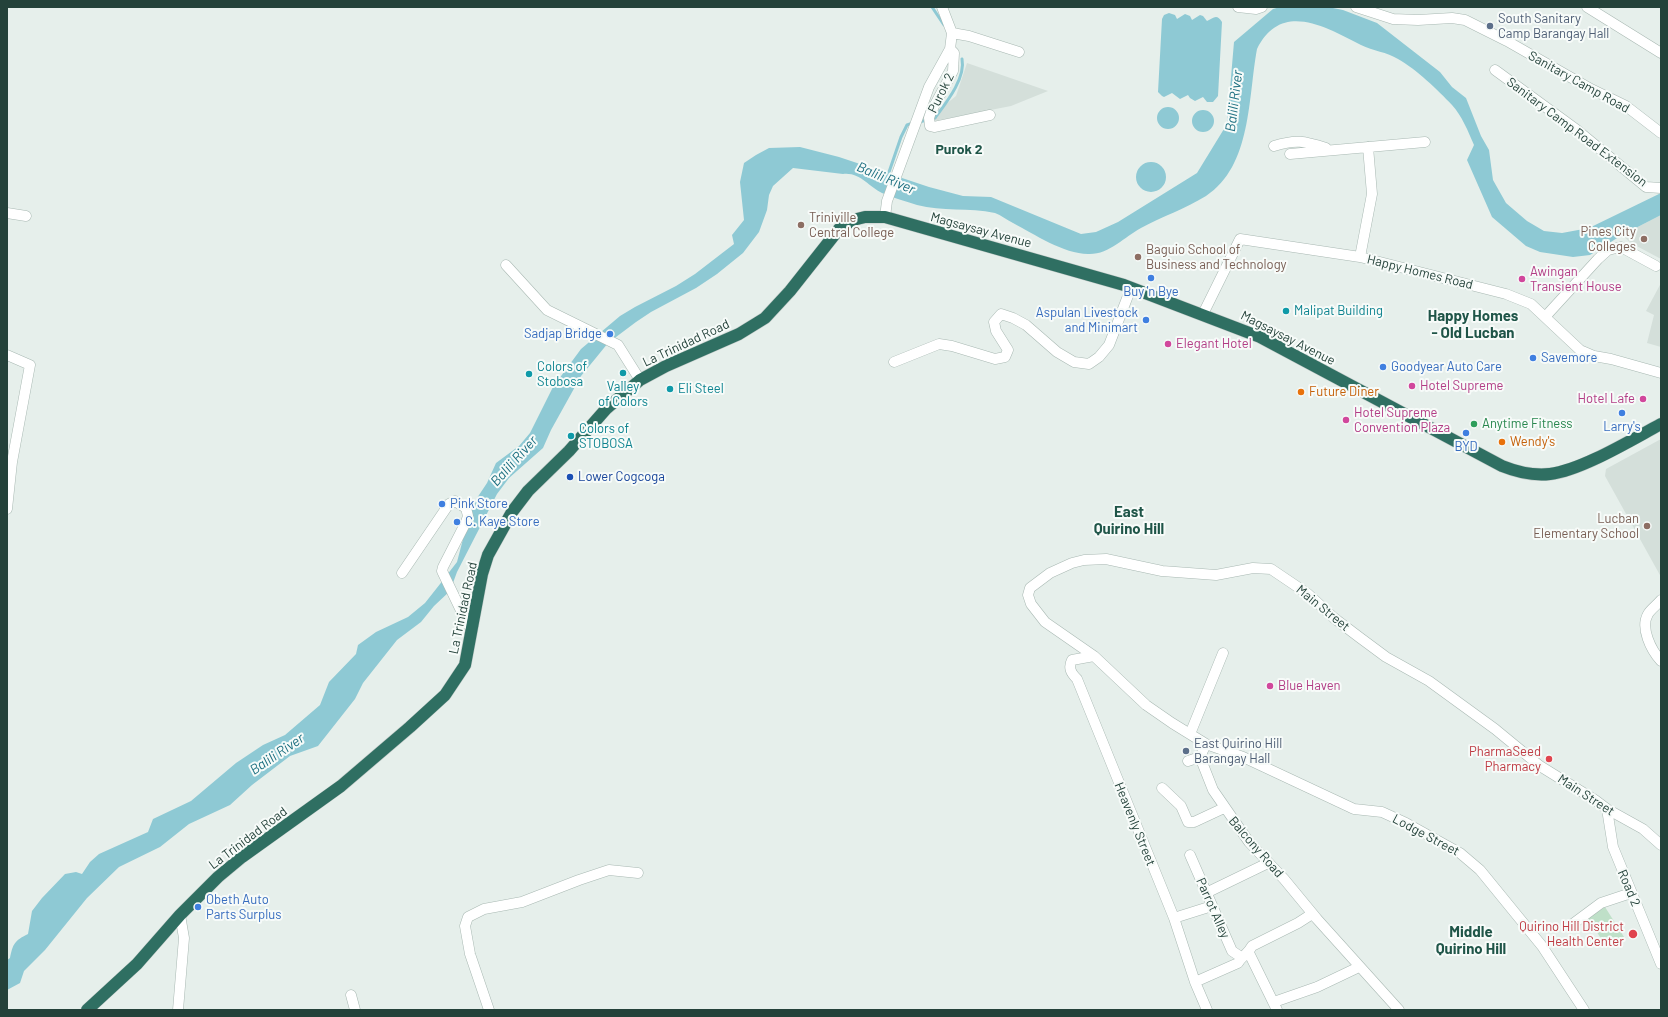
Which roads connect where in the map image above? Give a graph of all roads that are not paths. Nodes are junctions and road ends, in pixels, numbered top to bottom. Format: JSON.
{"nodes":[{"id":1,"x":942,"y":7,"type":"edge"},
{"id":2,"x":1238,"y":7,"type":"edge"},
{"id":3,"x":1262,"y":7,"type":"edge"},
{"id":4,"x":1356,"y":7,"type":"edge"},
{"id":5,"x":1587,"y":7,"type":"edge"},
{"id":6,"x":1599,"y":10,"type":"edge"},
{"id":7,"x":952,"y":33,"type":"junction"},
{"id":8,"x":950,"y":49,"type":"junction"},
{"id":9,"x":1019,"y":52,"type":"dead end"},
{"id":10,"x":1661,"y":53,"type":"edge"},
{"id":11,"x":1495,"y":70,"type":"dead end"},
{"id":12,"x":990,"y":115,"type":"dead end"},
{"id":13,"x":1661,"y":133,"type":"edge"},
{"id":14,"x":1425,"y":142,"type":"dead end"},
{"id":15,"x":1274,"y":146,"type":"dead end"},
{"id":16,"x":1368,"y":147,"type":"junction"},
{"id":17,"x":1330,"y":149,"type":"junction"},
{"id":18,"x":1290,"y":154,"type":"dead end"},
{"id":19,"x":1661,"y":188,"type":"edge"},
{"id":20,"x":7,"y":213,"type":"edge"},
{"id":21,"x":26,"y":216,"type":"dead end"},
{"id":22,"x":885,"y":217,"type":"junction"},
{"id":23,"x":840,"y":229,"type":"joint"},
{"id":24,"x":1360,"y":257,"type":"junction"},
{"id":25,"x":506,"y":265,"type":"dead end"},
{"id":26,"x":1656,"y":266,"type":"dead end"},
{"id":27,"x":1131,"y":288,"type":"junction"},
{"id":28,"x":1203,"y":314,"type":"junction"},
{"id":29,"x":1545,"y":317,"type":"junction"},
{"id":30,"x":7,"y":355,"type":"edge"},
{"id":31,"x":894,"y":362,"type":"dead end"},
{"id":32,"x":1661,"y":373,"type":"edge"},
{"id":33,"x":640,"y":380,"type":"junction"},
{"id":34,"x":1661,"y":424,"type":"edge"},
{"id":35,"x":9,"y":461,"type":"edge"},
{"id":36,"x":7,"y":503,"type":"edge"},
{"id":37,"x":402,"y":573,"type":"dead end"},
{"id":38,"x":1661,"y":600,"type":"edge"},
{"id":39,"x":473,"y":626,"type":"junction"},
{"id":40,"x":1223,"y":653,"type":"dead end"},
{"id":41,"x":1094,"y":656,"type":"junction"},
{"id":42,"x":1661,"y":660,"type":"edge"},
{"id":43,"x":1190,"y":734,"type":"junction"},
{"id":44,"x":1206,"y":744,"type":"junction"},
{"id":45,"x":1200,"y":757,"type":"junction"},
{"id":46,"x":1188,"y":761,"type":"dead end"},
{"id":47,"x":1162,"y":788,"type":"dead end"},
{"id":48,"x":1224,"y":808,"type":"junction"},
{"id":49,"x":1607,"y":809,"type":"junction"},
{"id":50,"x":1661,"y":845,"type":"edge"},
{"id":51,"x":1190,"y":855,"type":"dead end"},
{"id":52,"x":1268,"y":863,"type":"junction"},
{"id":53,"x":638,"y":874,"type":"dead end"},
{"id":54,"x":1206,"y":893,"type":"junction"},
{"id":55,"x":1631,"y":893,"type":"junction"},
{"id":56,"x":1212,"y":906,"type":"junction"},
{"id":57,"x":1312,"y":914,"type":"junction"},
{"id":58,"x":180,"y":915,"type":"junction"},
{"id":59,"x":1174,"y":918,"type":"junction"},
{"id":60,"x":1570,"y":926,"type":"dead end"},
{"id":61,"x":1245,"y":955,"type":"junction"},
{"id":62,"x":1661,"y":964,"type":"edge"},
{"id":63,"x":1359,"y":967,"type":"junction"},
{"id":64,"x":1195,"y":982,"type":"junction"},
{"id":65,"x":351,"y":995,"type":"dead end"},
{"id":66,"x":1276,"y":1006,"type":"edge"},
{"id":67,"x":87,"y":1010,"type":"edge"},
{"id":68,"x":178,"y":1010,"type":"edge"},
{"id":69,"x":355,"y":1010,"type":"edge"},
{"id":70,"x":489,"y":1010,"type":"edge"},
{"id":71,"x":1207,"y":1010,"type":"edge"},
{"id":72,"x":1399,"y":1010,"type":"edge"},
{"id":73,"x":1584,"y":1010,"type":"edge"}],
"edges":[{"from":1,"to":7,"type":"street"},
{"from":2,"to":3,"type":"street"},
{"from":4,"to":13,"type":"street","name":"Sanitary Camp Road"},
{"from":5,"to":6,"type":"street"},
{"from":6,"to":10,"type":"street"},
{"from":7,"to":8,"type":"street"},
{"from":7,"to":9,"type":"street"},
{"from":8,"to":12,"type":"street","name":"Purok 2"},
{"from":8,"to":22,"type":"street"},
{"from":11,"to":19,"type":"street","name":"Sanitary Camp Road Extension"},
{"from":14,"to":16,"type":"street"},
{"from":15,"to":17,"type":"street"},
{"from":16,"to":17,"type":"street"},
{"from":16,"to":24,"type":"street"},
{"from":17,"to":18,"type":"street"},
{"from":20,"to":21,"type":"street"},
{"from":22,"to":23,"type":"highway","name":"Magsaysay Avenue"},
{"from":22,"to":27,"type":"highway","name":"Magsaysay Avenue"},
{"from":23,"to":33,"type":"highway","name":"La Trinidad Road"},
{"from":24,"to":28,"type":"street","name":"Happy Homes Road"},
{"from":24,"to":29,"type":"street","name":"Happy Homes Road"},
{"from":25,"to":33,"type":"street"},
{"from":26,"to":29,"type":"street"},
{"from":27,"to":28,"type":"highway","name":"Magsaysay Avenue"},
{"from":27,"to":31,"type":"street"},
{"from":28,"to":34,"type":"highway","name":"Magsaysay Avenue"},
{"from":29,"to":32,"type":"street","name":"Happy Homes Road"},
{"from":30,"to":35,"type":"street"},
{"from":33,"to":39,"type":"highway","name":"La Trinidad Road"},
{"from":35,"to":36,"type":"street"},
{"from":37,"to":39,"type":"street"},
{"from":38,"to":42,"type":"street"},
{"from":39,"to":58,"type":"highway","name":"La Trinidad Road"},
{"from":40,"to":43,"type":"street"},
{"from":41,"to":43,"type":"street"},
{"from":41,"to":49,"type":"street","name":"Main Street"},
{"from":41,"to":59,"type":"street","name":"Heavenly Street"},
{"from":43,"to":44,"type":"street"},
{"from":44,"to":45,"type":"street"},
{"from":44,"to":73,"type":"street","name":"Lodge Street"},
{"from":45,"to":46,"type":"street"},
{"from":45,"to":48,"type":"street","name":"Balcony Road"},
{"from":47,"to":48,"type":"street"},
{"from":48,"to":52,"type":"street","name":"Balcony Road"},
{"from":49,"to":50,"type":"street","name":"Main Street"},
{"from":49,"to":55,"type":"street","name":"Road 2"},
{"from":51,"to":54,"type":"street","name":"Parrot Alley"},
{"from":52,"to":54,"type":"street"},
{"from":52,"to":57,"type":"street","name":"Balcony Road"},
{"from":53,"to":70,"type":"street"},
{"from":54,"to":56,"type":"street","name":"Parrot Alley"},
{"from":55,"to":60,"type":"street"},
{"from":55,"to":62,"type":"street","name":"Road 2"},
{"from":56,"to":59,"type":"street"},
{"from":56,"to":61,"type":"street","name":"Parrot Alley"},
{"from":57,"to":61,"type":"street"},
{"from":57,"to":63,"type":"street","name":"Balcony Road"},
{"from":58,"to":67,"type":"highway","name":"La Trinidad Road"},
{"from":58,"to":68,"type":"street"},
{"from":59,"to":64,"type":"street","name":"Heavenly Street"},
{"from":61,"to":64,"type":"street"},
{"from":61,"to":66,"type":"street","name":"Parrot Alley"},
{"from":63,"to":66,"type":"street"},
{"from":63,"to":72,"type":"street","name":"Balcony Road"},
{"from":64,"to":71,"type":"street","name":"Heavenly Street"},
{"from":65,"to":69,"type":"street"}]}
